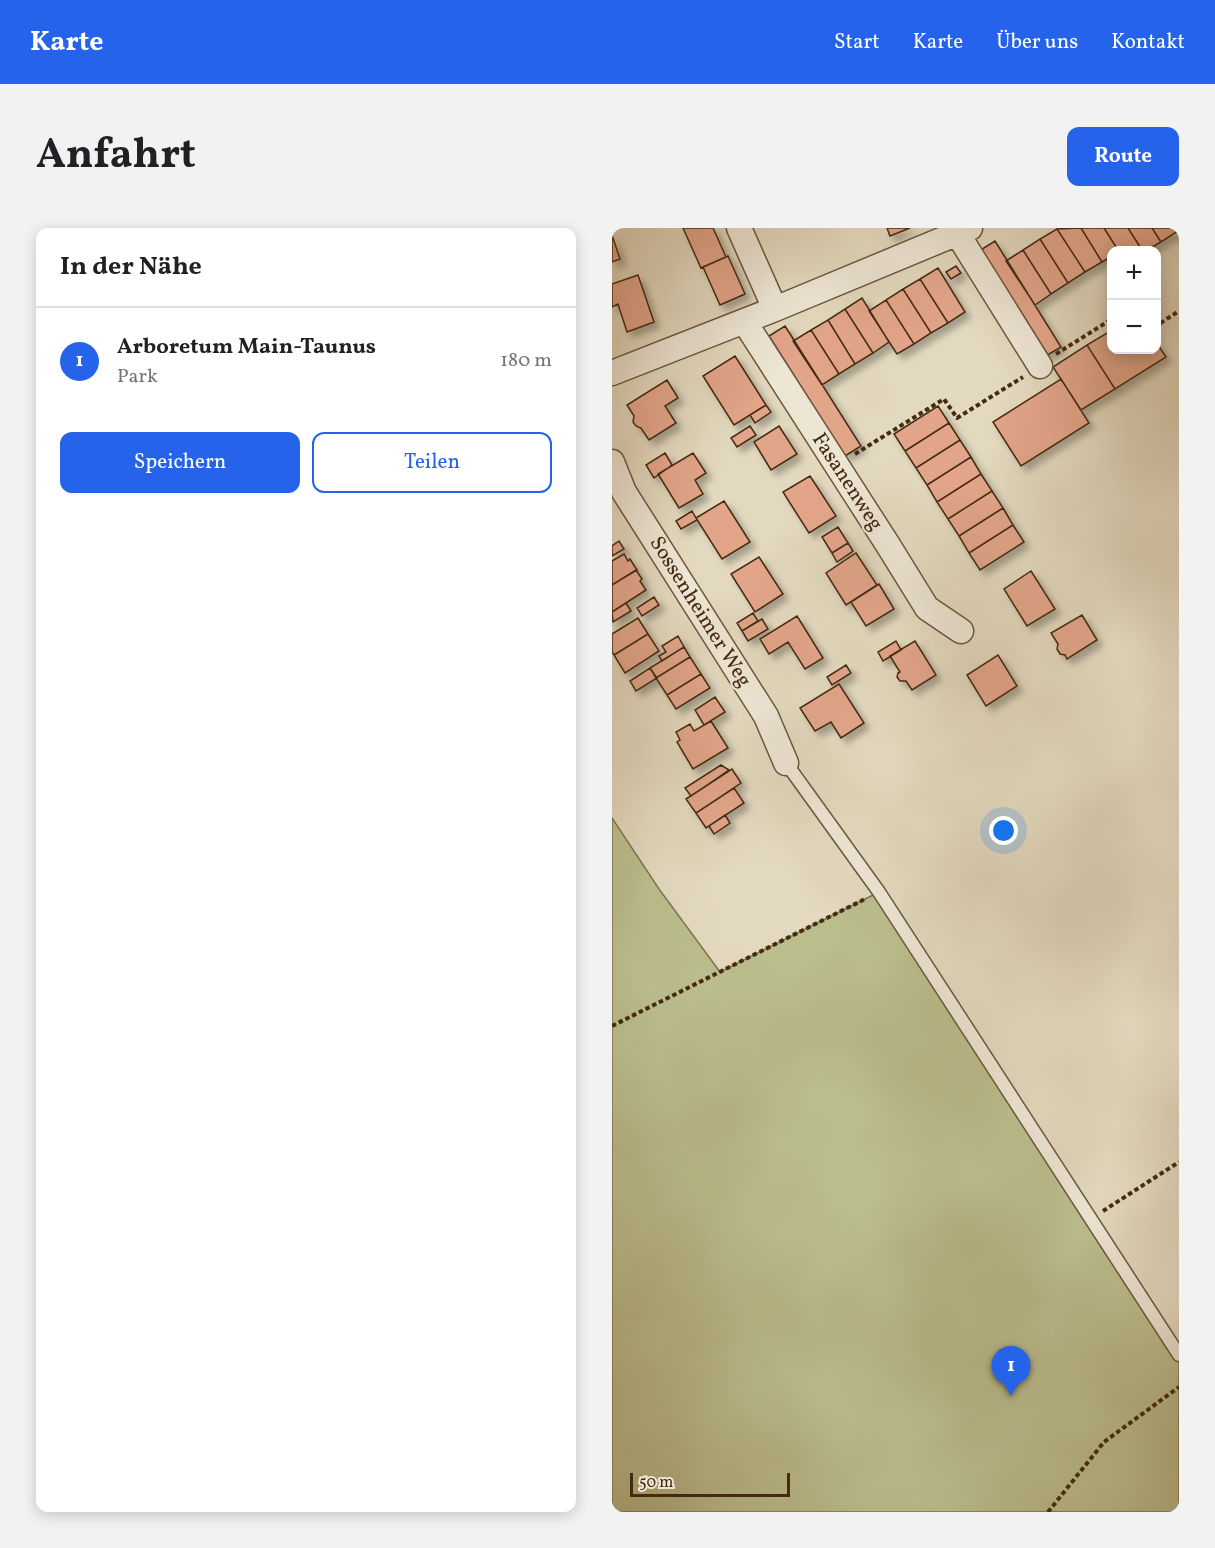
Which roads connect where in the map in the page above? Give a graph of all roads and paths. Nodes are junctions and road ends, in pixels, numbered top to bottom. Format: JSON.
{"nodes":[{"id":1,"x":739,"y":228,"type":"edge"},
{"id":2,"x":954,"y":232,"type":"edge"},
{"id":3,"x":775,"y":309,"type":"junction"},
{"id":4,"x":1179,"y":311,"type":"edge"},
{"id":5,"x":744,"y":321,"type":"junction"},
{"id":6,"x":1107,"y":322,"type":"edge"},
{"id":7,"x":1161,"y":323,"type":"edge"},
{"id":8,"x":1040,"y":366,"type":"junction"},
{"id":9,"x":612,"y":373,"type":"edge"},
{"id":10,"x":612,"y":462,"type":"edge"},
{"id":11,"x":836,"y":466,"type":"junction"},
{"id":12,"x":960,"y":631,"type":"dead end"},
{"id":13,"x":786,"y":763,"type":"joint"},
{"id":14,"x":879,"y":892,"type":"junction"},
{"id":15,"x":612,"y":1026,"type":"edge"},
{"id":16,"x":1179,"y":1162,"type":"edge"},
{"id":17,"x":1090,"y":1219,"type":"junction"},
{"id":18,"x":1179,"y":1355,"type":"edge"},
{"id":19,"x":1179,"y":1387,"type":"edge"},
{"id":20,"x":1048,"y":1512,"type":"edge"}],
"edges":[{"from":1,"to":3,"type":"street"},
{"from":2,"to":3,"type":"street"},
{"from":2,"to":8,"type":"street"},
{"from":3,"to":5,"type":"street"},
{"from":4,"to":7,"type":"path"},
{"from":5,"to":9,"type":"street"},
{"from":5,"to":11,"type":"street","name":"Fasanenweg"},
{"from":6,"to":8,"type":"path"},
{"from":8,"to":11,"type":"path"},
{"from":10,"to":13,"type":"street","name":"Sossenheimer Weg"},
{"from":11,"to":12,"type":"street","name":"Fasanenweg"},
{"from":13,"to":14,"type":"lane"},
{"from":14,"to":15,"type":"path"},
{"from":14,"to":17,"type":"lane"},
{"from":16,"to":17,"type":"path"},
{"from":17,"to":18,"type":"lane"},
{"from":19,"to":20,"type":"path"}]}
